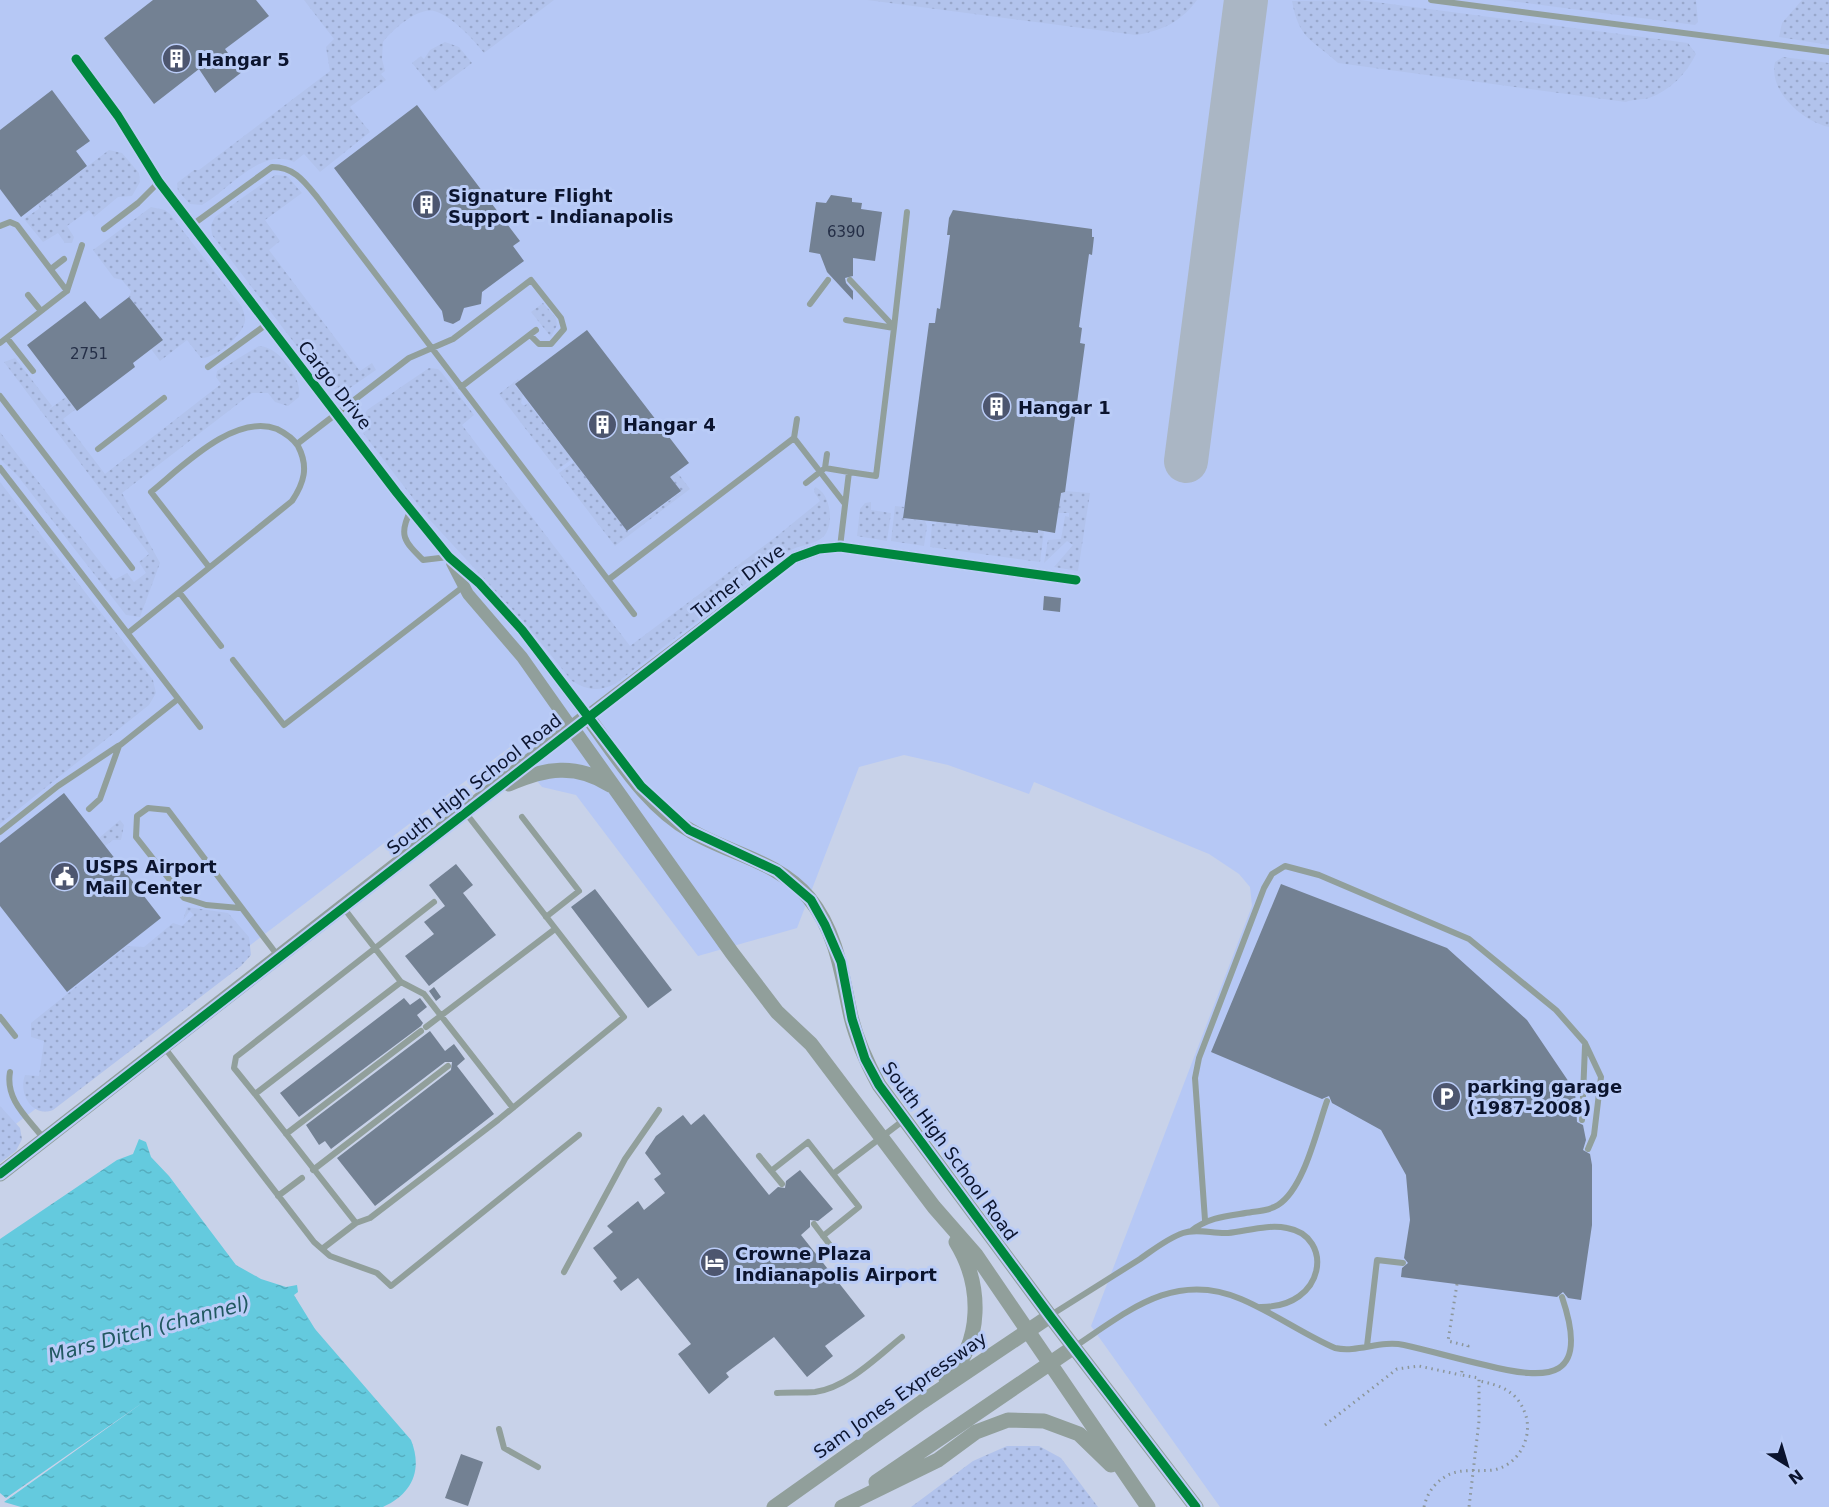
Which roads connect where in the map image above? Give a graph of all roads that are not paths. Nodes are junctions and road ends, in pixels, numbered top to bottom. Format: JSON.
{"nodes":[{"id":1,"x":1431,"y":0,"type":"edge"},
{"id":2,"x":1829,"y":52,"type":"edge"},
{"id":3,"x":76,"y":59,"type":"dead end"},
{"id":4,"x":159,"y":182,"type":"junction"},
{"id":5,"x":907,"y":212,"type":"dead end"},
{"id":6,"x":192,"y":225,"type":"junction"},
{"id":7,"x":0,"y":226,"type":"edge"},
{"id":8,"x":104,"y":229,"type":"dead end"},
{"id":9,"x":82,"y":245,"type":"dead end"},
{"id":10,"x":64,"y":259,"type":"dead end"},
{"id":11,"x":51,"y":269,"type":"junction"},
{"id":12,"x":828,"y":280,"type":"dead end"},
{"id":13,"x":850,"y":280,"type":"dead end"},
{"id":14,"x":67,"y":291,"type":"junction"},
{"id":15,"x":28,"y":295,"type":"dead end"},
{"id":16,"x":810,"y":304,"type":"dead end"},
{"id":17,"x":40,"y":311,"type":"junction"},
{"id":18,"x":846,"y":320,"type":"dead end"},
{"id":19,"x":267,"y":324,"type":"junction"},
{"id":20,"x":894,"y":328,"type":"junction"},
{"id":21,"x":7,"y":338,"type":"junction"},
{"id":22,"x":0,"y":343,"type":"edge"},
{"id":23,"x":432,"y":349,"type":"junction"},
{"id":24,"x":208,"y":367,"type":"dead end"},
{"id":25,"x":33,"y":371,"type":"dead end"},
{"id":26,"x":461,"y":387,"type":"junction"},
{"id":27,"x":0,"y":396,"type":"edge"},
{"id":28,"x":164,"y":398,"type":"dead end"},
{"id":29,"x":337,"y":414,"type":"junction"},
{"id":30,"x":797,"y":419,"type":"dead end"},
{"id":31,"x":794,"y":438,"type":"junction"},
{"id":32,"x":297,"y":444,"type":"junction"},
{"id":33,"x":98,"y":449,"type":"dead end"},
{"id":34,"x":827,"y":454,"type":"dead end"},
{"id":35,"x":0,"y":468,"type":"edge"},
{"id":36,"x":822,"y":470,"type":"junction"},
{"id":37,"x":849,"y":472,"type":"junction"},
{"id":38,"x":806,"y":483,"type":"dead end"},
{"id":39,"x":845,"y":504,"type":"junction"},
{"id":40,"x":411,"y":510,"type":"junction"},
{"id":41,"x":840,"y":547,"type":"junction"},
{"id":42,"x":449,"y":556,"type":"junction"},
{"id":43,"x":209,"y":567,"type":"junction"},
{"id":44,"x":132,"y":568,"type":"dead end"},
{"id":45,"x":608,"y":580,"type":"junction"},
{"id":46,"x":1077,"y":580,"type":"dead end"},
{"id":47,"x":464,"y":586,"type":"junction"},
{"id":48,"x":179,"y":592,"type":"junction"},
{"id":49,"x":634,"y":614,"type":"dead end"},
{"id":50,"x":128,"y":633,"type":"junction"},
{"id":51,"x":221,"y":646,"type":"dead end"},
{"id":52,"x":233,"y":660,"type":"dead end"},
{"id":53,"x":178,"y":699,"type":"junction"},
{"id":54,"x":587,"y":716,"type":"junction"},
{"id":55,"x":200,"y":727,"type":"dead end"},
{"id":56,"x":572,"y":728,"type":"junction"},
{"id":57,"x":119,"y":746,"type":"junction"},
{"id":58,"x":617,"y":789,"type":"junction"},
{"id":59,"x":492,"y":791,"type":"junction"},
{"id":60,"x":89,"y":809,"type":"dead end"},
{"id":61,"x":465,"y":813,"type":"junction"},
{"id":62,"x":522,"y":817,"type":"dead end"},
{"id":63,"x":0,"y":832,"type":"edge"},
{"id":64,"x":434,"y":902,"type":"dead end"},
{"id":65,"x":343,"y":907,"type":"junction"},
{"id":66,"x":239,"y":908,"type":"junction"},
{"id":67,"x":546,"y":917,"type":"junction"},
{"id":68,"x":555,"y":929,"type":"junction"},
{"id":69,"x":374,"y":948,"type":"junction"},
{"id":70,"x":278,"y":957,"type":"junction"},
{"id":71,"x":401,"y":982,"type":"junction"},
{"id":72,"x":441,"y":1016,"type":"junction"},
{"id":73,"x":0,"y":1017,"type":"edge"},
{"id":74,"x":15,"y":1036,"type":"dead end"},
{"id":75,"x":1585,"y":1043,"type":"junction"},
{"id":76,"x":164,"y":1046,"type":"junction"},
{"id":77,"x":448,"y":1066,"type":"dead end"},
{"id":78,"x":10,"y":1072,"type":"dead end"},
{"id":79,"x":255,"y":1094,"type":"junction"},
{"id":80,"x":1327,"y":1101,"type":"dead end"},
{"id":81,"x":513,"y":1108,"type":"junction"},
{"id":82,"x":659,"y":1110,"type":"dead end"},
{"id":83,"x":904,"y":1120,"type":"junction"},
{"id":84,"x":1582,"y":1120,"type":"dead end"},
{"id":85,"x":286,"y":1134,"type":"junction"},
{"id":86,"x":579,"y":1135,"type":"dead end"},
{"id":87,"x":881,"y":1137,"type":"junction"},
{"id":88,"x":45,"y":1140,"type":"junction"},
{"id":89,"x":1588,"y":1149,"type":"dead end"},
{"id":90,"x":759,"y":1156,"type":"dead end"},
{"id":91,"x":313,"y":1170,"type":"junction"},
{"id":92,"x":771,"y":1171,"type":"junction"},
{"id":93,"x":0,"y":1174,"type":"edge"},
{"id":94,"x":833,"y":1174,"type":"junction"},
{"id":95,"x":302,"y":1179,"type":"dead end"},
{"id":96,"x":782,"y":1185,"type":"dead end"},
{"id":97,"x":278,"y":1196,"type":"junction"},
{"id":98,"x":934,"y":1207,"type":"junction"},
{"id":99,"x":1205,"y":1220,"type":"junction"},
{"id":100,"x":356,"y":1224,"type":"junction"},
{"id":101,"x":814,"y":1224,"type":"dead end"},
{"id":102,"x":1191,"y":1231,"type":"junction"},
{"id":103,"x":823,"y":1236,"type":"junction"},
{"id":104,"x":322,"y":1249,"type":"junction"},
{"id":105,"x":836,"y":1253,"type":"dead end"},
{"id":106,"x":1403,"y":1263,"type":"dead end"},
{"id":107,"x":564,"y":1272,"type":"dead end"},
{"id":108,"x":1562,"y":1298,"type":"dead end"},
{"id":109,"x":1257,"y":1307,"type":"junction"},
{"id":110,"x":1050,"y":1316,"type":"junction"},
{"id":111,"x":1030,"y":1329,"type":"junction"},
{"id":112,"x":902,"y":1337,"type":"dead end"},
{"id":113,"x":1367,"y":1346,"type":"junction"},
{"id":114,"x":1074,"y":1347,"type":"junction"},
{"id":115,"x":1050,"y":1363,"type":"junction"},
{"id":116,"x":777,"y":1393,"type":"dead end"},
{"id":117,"x":922,"y":1402,"type":"junction"},
{"id":118,"x":499,"y":1429,"type":"dead end"},
{"id":119,"x":538,"y":1467,"type":"dead end"},
{"id":120,"x":1131,"y":1484,"type":"junction"},
{"id":121,"x":774,"y":1507,"type":"edge"},
{"id":122,"x":840,"y":1507,"type":"edge"},
{"id":123,"x":1148,"y":1507,"type":"edge"},
{"id":124,"x":1196,"y":1507,"type":"edge"}],
"edges":[{"from":1,"to":2,"type":"lane"},
{"from":3,"to":4,"type":"street","name":"Cargo Drive"},
{"from":4,"to":6,"type":"street","name":"Cargo Drive"},
{"from":4,"to":8,"type":"lane"},
{"from":5,"to":20,"type":"lane"},
{"from":6,"to":19,"type":"street","name":"Cargo Drive"},
{"from":6,"to":23,"type":"lane"},
{"from":7,"to":11,"type":"lane"},
{"from":9,"to":14,"type":"lane"},
{"from":10,"to":11,"type":"lane"},
{"from":11,"to":14,"type":"lane"},
{"from":12,"to":16,"type":"lane"},
{"from":13,"to":20,"type":"lane"},
{"from":14,"to":17,"type":"lane"},
{"from":15,"to":17,"type":"lane"},
{"from":17,"to":21,"type":"lane"},
{"from":18,"to":20,"type":"lane"},
{"from":19,"to":24,"type":"lane"},
{"from":19,"to":29,"type":"street","name":"Cargo Drive"},
{"from":20,"to":37,"type":"lane"},
{"from":21,"to":22,"type":"lane"},
{"from":21,"to":25,"type":"lane"},
{"from":23,"to":26,"type":"lane"},
{"from":23,"to":26,"type":"lane"},
{"from":23,"to":29,"type":"lane"},
{"from":26,"to":45,"type":"lane"},
{"from":27,"to":44,"type":"lane"},
{"from":28,"to":33,"type":"lane"},
{"from":29,"to":32,"type":"lane"},
{"from":29,"to":40,"type":"street","name":"Cargo Drive"},
{"from":30,"to":31,"type":"lane"},
{"from":31,"to":36,"type":"lane"},
{"from":31,"to":45,"type":"lane"},
{"from":32,"to":43,"type":"lane"},
{"from":32,"to":43,"type":"lane"},
{"from":34,"to":36,"type":"lane"},
{"from":35,"to":50,"type":"lane"},
{"from":36,"to":37,"type":"lane"},
{"from":36,"to":38,"type":"lane"},
{"from":36,"to":39,"type":"lane"},
{"from":37,"to":39,"type":"lane"},
{"from":39,"to":41,"type":"lane"},
{"from":40,"to":42,"type":"street","name":"Cargo Drive"},
{"from":40,"to":42,"type":"lane"},
{"from":41,"to":46,"type":"street","name":"Turner Drive"},
{"from":41,"to":54,"type":"street","name":"Turner Drive"},
{"from":42,"to":47,"type":"street","name":"Cargo Drive"},
{"from":42,"to":54,"type":"street","name":"Cargo Drive"},
{"from":43,"to":48,"type":"lane"},
{"from":45,"to":49,"type":"lane"},
{"from":47,"to":52,"type":"lane"},
{"from":47,"to":56,"type":"street","name":"Cargo Drive"},
{"from":48,"to":50,"type":"lane"},
{"from":48,"to":51,"type":"lane"},
{"from":50,"to":53,"type":"lane"},
{"from":53,"to":55,"type":"lane"},
{"from":53,"to":57,"type":"lane"},
{"from":54,"to":56,"type":"street","name":"South High School Road"},
{"from":54,"to":83,"type":"street","name":"South High School Road"},
{"from":56,"to":58,"type":"street","name":"South High School Road"},
{"from":56,"to":59,"type":"street","name":"South High School Road"},
{"from":57,"to":60,"type":"lane"},
{"from":57,"to":63,"type":"lane"},
{"from":58,"to":59,"type":"street"},
{"from":58,"to":87,"type":"street","name":"South High School Road"},
{"from":59,"to":61,"type":"street","name":"South High School Road"},
{"from":61,"to":65,"type":"street","name":"South High School Road"},
{"from":61,"to":67,"type":"lane"},
{"from":62,"to":67,"type":"lane"},
{"from":64,"to":69,"type":"lane"},
{"from":65,"to":69,"type":"lane"},
{"from":65,"to":70,"type":"street","name":"South High School Road"},
{"from":66,"to":66,"type":"lane"},
{"from":66,"to":70,"type":"lane"},
{"from":67,"to":68,"type":"lane"},
{"from":68,"to":72,"type":"lane"},
{"from":68,"to":81,"type":"lane"},
{"from":69,"to":71,"type":"lane"},
{"from":69,"to":79,"type":"lane"},
{"from":70,"to":76,"type":"street","name":"South High School Road"},
{"from":71,"to":72,"type":"lane"},
{"from":71,"to":79,"type":"lane"},
{"from":72,"to":81,"type":"lane"},
{"from":72,"to":85,"type":"lane"},
{"from":73,"to":74,"type":"lane"},
{"from":75,"to":84,"type":"lane"},
{"from":75,"to":89,"type":"lane"},
{"from":75,"to":99,"type":"lane"},
{"from":76,"to":88,"type":"street","name":"South High School Road"},
{"from":76,"to":97,"type":"lane"},
{"from":77,"to":91,"type":"lane"},
{"from":78,"to":88,"type":"lane"},
{"from":79,"to":85,"type":"lane"},
{"from":80,"to":99,"type":"lane"},
{"from":81,"to":100,"type":"lane"},
{"from":82,"to":107,"type":"lane"},
{"from":83,"to":87,"type":"lane"},
{"from":83,"to":110,"type":"street","name":"South High School Road"},
{"from":85,"to":91,"type":"lane"},
{"from":86,"to":104,"type":"lane"},
{"from":87,"to":94,"type":"lane"},
{"from":87,"to":98,"type":"street","name":"South High School Road"},
{"from":88,"to":93,"type":"street","name":"South High School Road"},
{"from":90,"to":92,"type":"lane"},
{"from":91,"to":100,"type":"lane"},
{"from":92,"to":94,"type":"lane"},
{"from":92,"to":96,"type":"lane"},
{"from":94,"to":103,"type":"lane"},
{"from":95,"to":97,"type":"lane"},
{"from":97,"to":104,"type":"lane"},
{"from":98,"to":111,"type":"street","name":"South High School Road"},
{"from":98,"to":117,"type":"street"},
{"from":99,"to":102,"type":"lane"},
{"from":100,"to":104,"type":"lane"},
{"from":101,"to":103,"type":"lane"},
{"from":102,"to":109,"type":"lane"},
{"from":102,"to":110,"type":"lane"},
{"from":103,"to":105,"type":"lane"},
{"from":106,"to":113,"type":"lane"},
{"from":108,"to":113,"type":"lane"},
{"from":109,"to":113,"type":"lane"},
{"from":109,"to":114,"type":"lane"},
{"from":110,"to":111,"type":"street","name":"Sam Jones Expressway"},
{"from":110,"to":114,"type":"street","name":"South High School Road"},
{"from":111,"to":115,"type":"street","name":"South High School Road"},
{"from":111,"to":117,"type":"street","name":"Sam Jones Expressway"},
{"from":112,"to":116,"type":"lane"},
{"from":114,"to":115,"type":"street"},
{"from":114,"to":124,"type":"street","name":"South High School Road"},
{"from":115,"to":120,"type":"street","name":"South High School Road"},
{"from":115,"to":122,"type":"street"},
{"from":117,"to":121,"type":"street","name":"Sam Jones Expressway"},
{"from":118,"to":119,"type":"lane"},
{"from":120,"to":122,"type":"street"},
{"from":120,"to":123,"type":"street","name":"South High School Road"}]}
